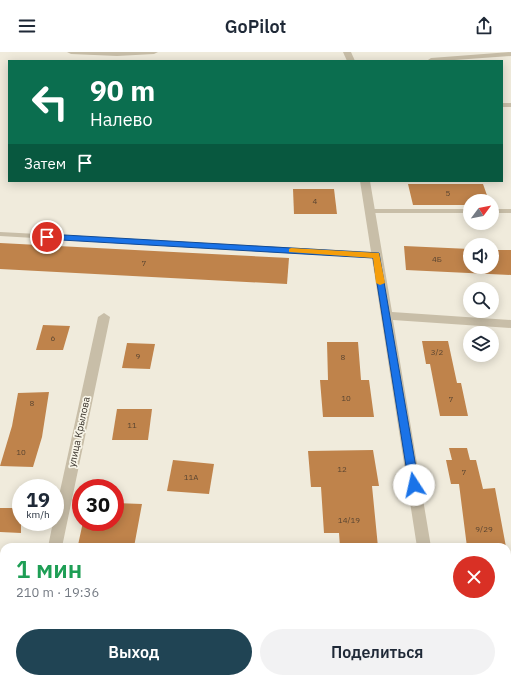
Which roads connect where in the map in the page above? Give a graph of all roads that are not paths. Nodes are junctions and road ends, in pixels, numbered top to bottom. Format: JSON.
{"nodes":[{"id":1,"x":71,"y":52,"type":"edge"},
{"id":2,"x":154,"y":52,"type":"edge"},
{"id":3,"x":511,"y":54,"type":"edge"},
{"id":4,"x":430,"y":59,"type":"edge"},
{"id":5,"x":365,"y":182,"type":"edge"},
{"id":6,"x":370,"y":211,"type":"junction"},
{"id":7,"x":463,"y":211,"type":"edge"},
{"id":8,"x":499,"y":211,"type":"edge"},
{"id":9,"x":511,"y":211,"type":"edge"},
{"id":10,"x":0,"y":234,"type":"edge"},
{"id":11,"x":376,"y":255,"type":"junction"},
{"id":12,"x":386,"y":316,"type":"junction"},
{"id":13,"x":104,"y":317,"type":"dead end"},
{"id":14,"x":511,"y":324,"type":"edge"},
{"id":15,"x":56,"y":543,"type":"edge"},
{"id":16,"x":423,"y":543,"type":"edge"}],
"edges":[{"from":1,"to":2,"type":"street"},
{"from":3,"to":4,"type":"lane"},
{"from":5,"to":6,"type":"street"},
{"from":6,"to":7,"type":"lane"},
{"from":6,"to":11,"type":"street"},
{"from":8,"to":9,"type":"lane"},
{"from":10,"to":11,"type":"lane"},
{"from":11,"to":12,"type":"street"},
{"from":12,"to":14,"type":"street"},
{"from":12,"to":16,"type":"street"},
{"from":13,"to":15,"type":"street","name":"улица Крылова"}]}
